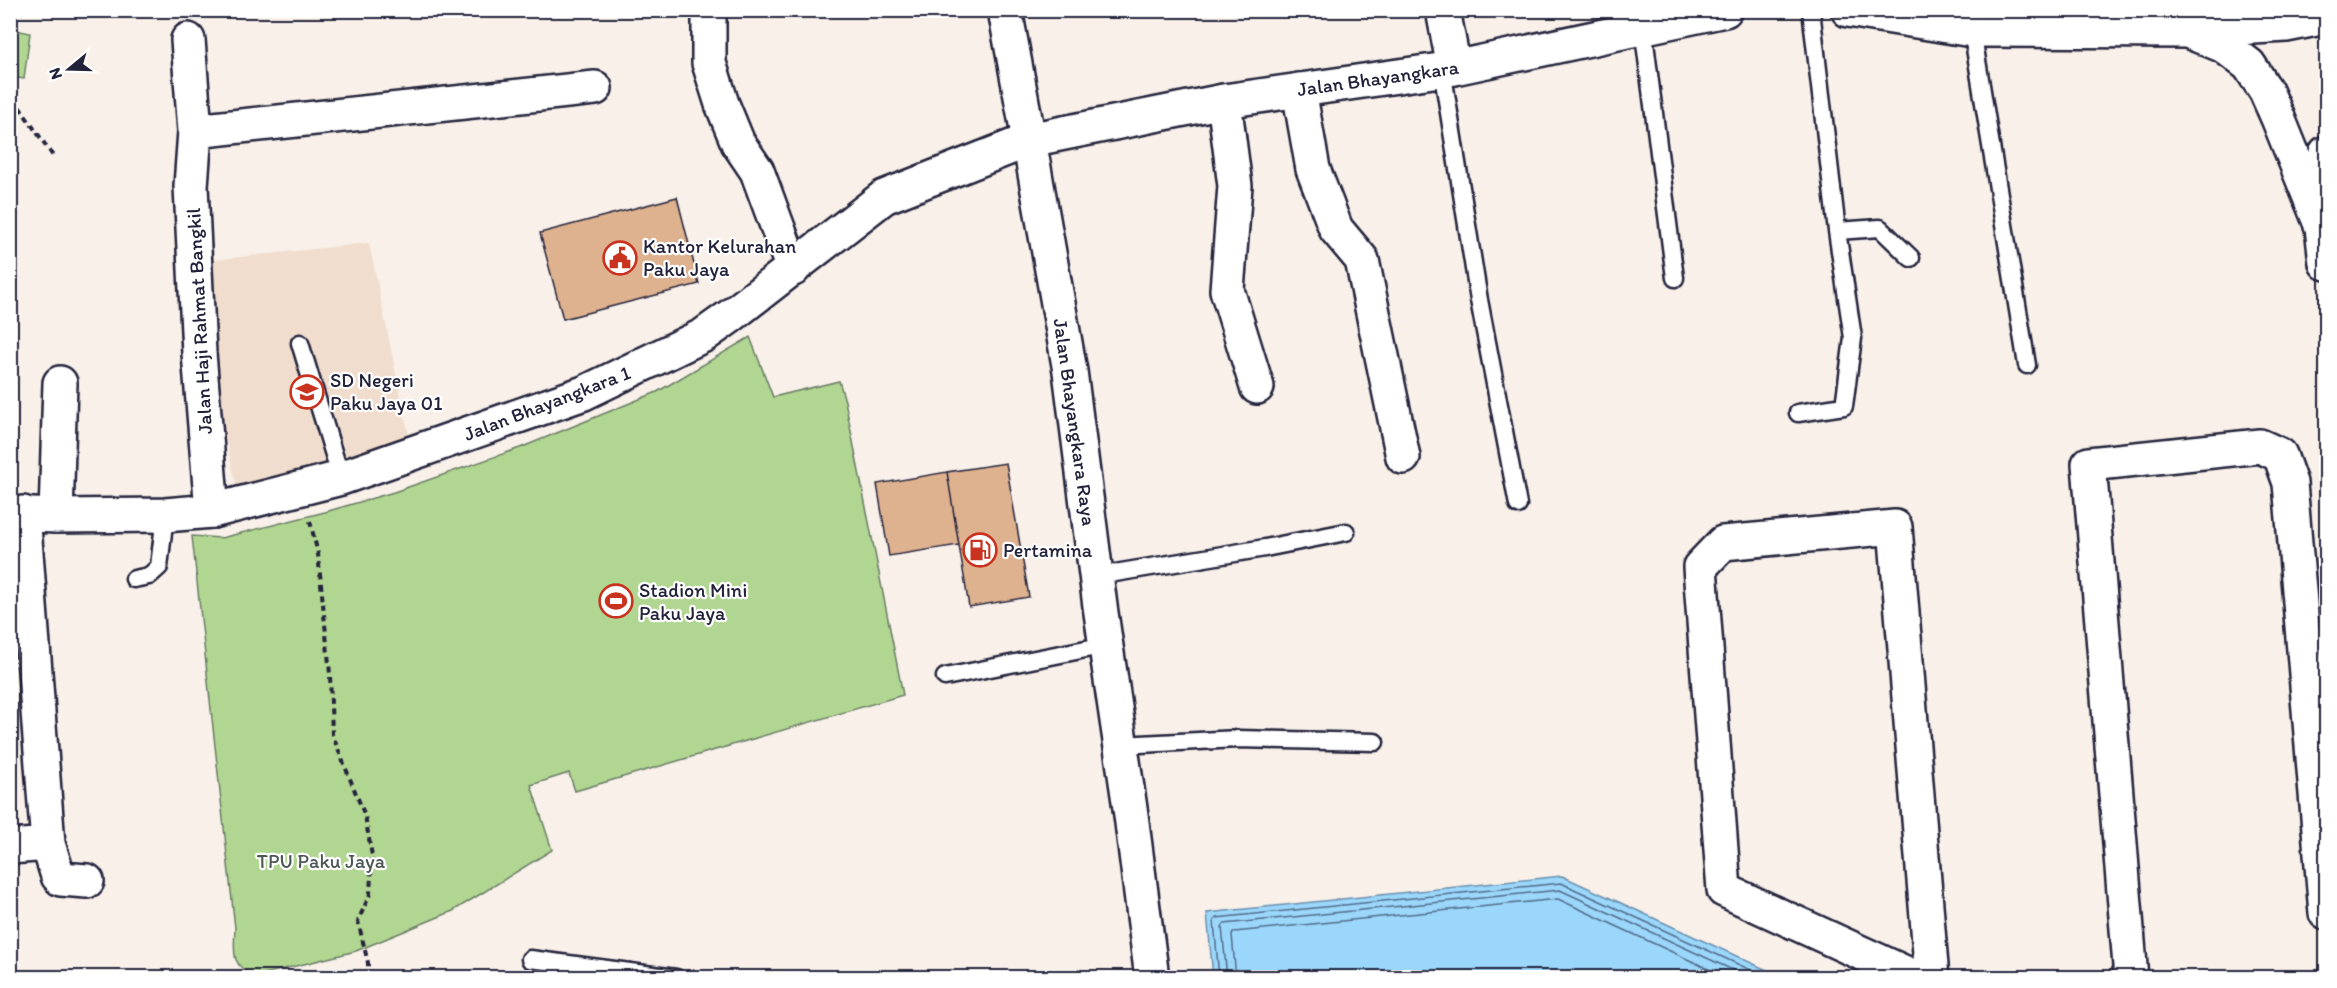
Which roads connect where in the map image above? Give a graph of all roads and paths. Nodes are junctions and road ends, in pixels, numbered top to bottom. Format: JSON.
{"nodes":[{"id":1,"x":709,"y":10,"type":"edge"},
{"id":2,"x":1005,"y":10,"type":"edge"},
{"id":3,"x":1443,"y":10,"type":"edge"},
{"id":4,"x":1725,"y":10,"type":"edge"},
{"id":5,"x":1811,"y":10,"type":"edge"},
{"id":6,"x":1848,"y":10,"type":"edge"},
{"id":7,"x":1884,"y":13,"type":"edge"},
{"id":8,"x":2326,"y":17,"type":"edge"},
{"id":9,"x":1642,"y":27,"type":"junction"},
{"id":10,"x":1972,"y":30,"type":"junction"},
{"id":11,"x":2189,"y":31,"type":"junction"},
{"id":12,"x":188,"y":40,"type":"dead end"},
{"id":13,"x":1448,"y":68,"type":"junction"},
{"id":14,"x":595,"y":88,"type":"dead end"},
{"id":15,"x":1299,"y":90,"type":"junction"},
{"id":16,"x":1224,"y":101,"type":"junction"},
{"id":17,"x":10,"y":104,"type":"edge"},
{"id":18,"x":195,"y":131,"type":"junction"},
{"id":19,"x":1029,"y":140,"type":"junction"},
{"id":20,"x":2326,"y":153,"type":"edge"},
{"id":21,"x":53,"y":156,"type":"dead end"},
{"id":22,"x":2322,"y":227,"type":"junction"},
{"id":23,"x":1837,"y":231,"type":"junction"},
{"id":24,"x":1911,"y":258,"type":"dead end"},
{"id":25,"x":2326,"y":263,"type":"edge"},
{"id":26,"x":793,"y":269,"type":"junction"},
{"id":27,"x":1675,"y":278,"type":"dead end"},
{"id":28,"x":300,"y":343,"type":"dead end"},
{"id":29,"x":2027,"y":365,"type":"dead end"},
{"id":30,"x":60,"y":383,"type":"dead end"},
{"id":31,"x":1257,"y":387,"type":"dead end"},
{"id":32,"x":1798,"y":412,"type":"dead end"},
{"id":33,"x":1403,"y":457,"type":"dead end"},
{"id":34,"x":341,"y":478,"type":"junction"},
{"id":35,"x":303,"y":488,"type":"junction"},
{"id":36,"x":1518,"y":505,"type":"dead end"},
{"id":37,"x":212,"y":511,"type":"junction"},
{"id":38,"x":17,"y":514,"type":"edge"},
{"id":39,"x":165,"y":515,"type":"junction"},
{"id":40,"x":56,"y":516,"type":"junction"},
{"id":41,"x":1346,"y":532,"type":"dead end"},
{"id":42,"x":1096,"y":576,"type":"junction"},
{"id":43,"x":134,"y":579,"type":"dead end"},
{"id":44,"x":1106,"y":645,"type":"junction"},
{"id":45,"x":945,"y":677,"type":"dead end"},
{"id":46,"x":1375,"y":742,"type":"dead end"},
{"id":47,"x":1120,"y":745,"type":"junction"},
{"id":48,"x":48,"y":844,"type":"junction"},
{"id":49,"x":10,"y":847,"type":"edge"},
{"id":50,"x":87,"y":881,"type":"dead end"},
{"id":51,"x":2326,"y":913,"type":"edge"},
{"id":52,"x":530,"y":959,"type":"dead end"},
{"id":53,"x":368,"y":978,"type":"edge"},
{"id":54,"x":676,"y":978,"type":"edge"},
{"id":55,"x":1152,"y":978,"type":"edge"},
{"id":56,"x":1916,"y":978,"type":"edge"},
{"id":57,"x":1932,"y":978,"type":"edge"},
{"id":58,"x":2131,"y":978,"type":"edge"}],
"edges":[{"from":1,"to":26,"type":"street"},
{"from":2,"to":19,"type":"street","name":"Jalan Bhayangkara Raya"},
{"from":3,"to":13,"type":"street"},
{"from":4,"to":9,"type":"street","name":"Jalan Bhayangkara"},
{"from":5,"to":23,"type":"lane"},
{"from":6,"to":7,"type":"street"},
{"from":7,"to":10,"type":"street"},
{"from":8,"to":11,"type":"street"},
{"from":9,"to":13,"type":"street","name":"Jalan Bhayangkara"},
{"from":9,"to":27,"type":"lane"},
{"from":10,"to":11,"type":"street"},
{"from":10,"to":29,"type":"lane"},
{"from":11,"to":22,"type":"street"},
{"from":12,"to":18,"type":"street","name":"Jalan Haji Rahmat Bangkil"},
{"from":13,"to":15,"type":"street","name":"Jalan Bhayangkara"},
{"from":13,"to":36,"type":"lane"},
{"from":14,"to":18,"type":"street"},
{"from":15,"to":16,"type":"street","name":"Jalan Bhayangkara"},
{"from":15,"to":33,"type":"street"},
{"from":16,"to":19,"type":"street","name":"Jalan Bhayangkara"},
{"from":16,"to":31,"type":"street"},
{"from":17,"to":21,"type":"path"},
{"from":18,"to":37,"type":"street","name":"Jalan Haji Rahmat Bangkil"},
{"from":19,"to":26,"type":"street","name":"Jalan Bhayangkara 1"},
{"from":19,"to":42,"type":"street","name":"Jalan Bhayangkara Raya"},
{"from":20,"to":22,"type":"street"},
{"from":22,"to":25,"type":"street"},
{"from":23,"to":24,"type":"lane"},
{"from":23,"to":32,"type":"lane"},
{"from":26,"to":34,"type":"street","name":"Jalan Bhayangkara 1"},
{"from":28,"to":34,"type":"lane"},
{"from":30,"to":40,"type":"street"},
{"from":34,"to":35,"type":"street","name":"Jalan Bhayangkara 1"},
{"from":35,"to":37,"type":"street","name":"Jalan Bhayangkara 1"},
{"from":35,"to":53,"type":"path"},
{"from":37,"to":39,"type":"street","name":"Jalan Bhayangkara 1"},
{"from":38,"to":40,"type":"street","name":"Jalan Bhayangkara 1"},
{"from":38,"to":48,"type":"street"},
{"from":39,"to":40,"type":"street","name":"Jalan Bhayangkara 1"},
{"from":39,"to":43,"type":"lane"},
{"from":41,"to":42,"type":"lane"},
{"from":42,"to":44,"type":"street","name":"Jalan Bhayangkara Raya"},
{"from":44,"to":45,"type":"lane"},
{"from":44,"to":47,"type":"street","name":"Jalan Bhayangkara Raya"},
{"from":46,"to":47,"type":"lane"},
{"from":47,"to":55,"type":"street","name":"Jalan Bhayangkara Raya"},
{"from":48,"to":49,"type":"street"},
{"from":48,"to":50,"type":"street"},
{"from":51,"to":58,"type":"street"},
{"from":52,"to":54,"type":"lane"},
{"from":56,"to":57,"type":"street"}]}
